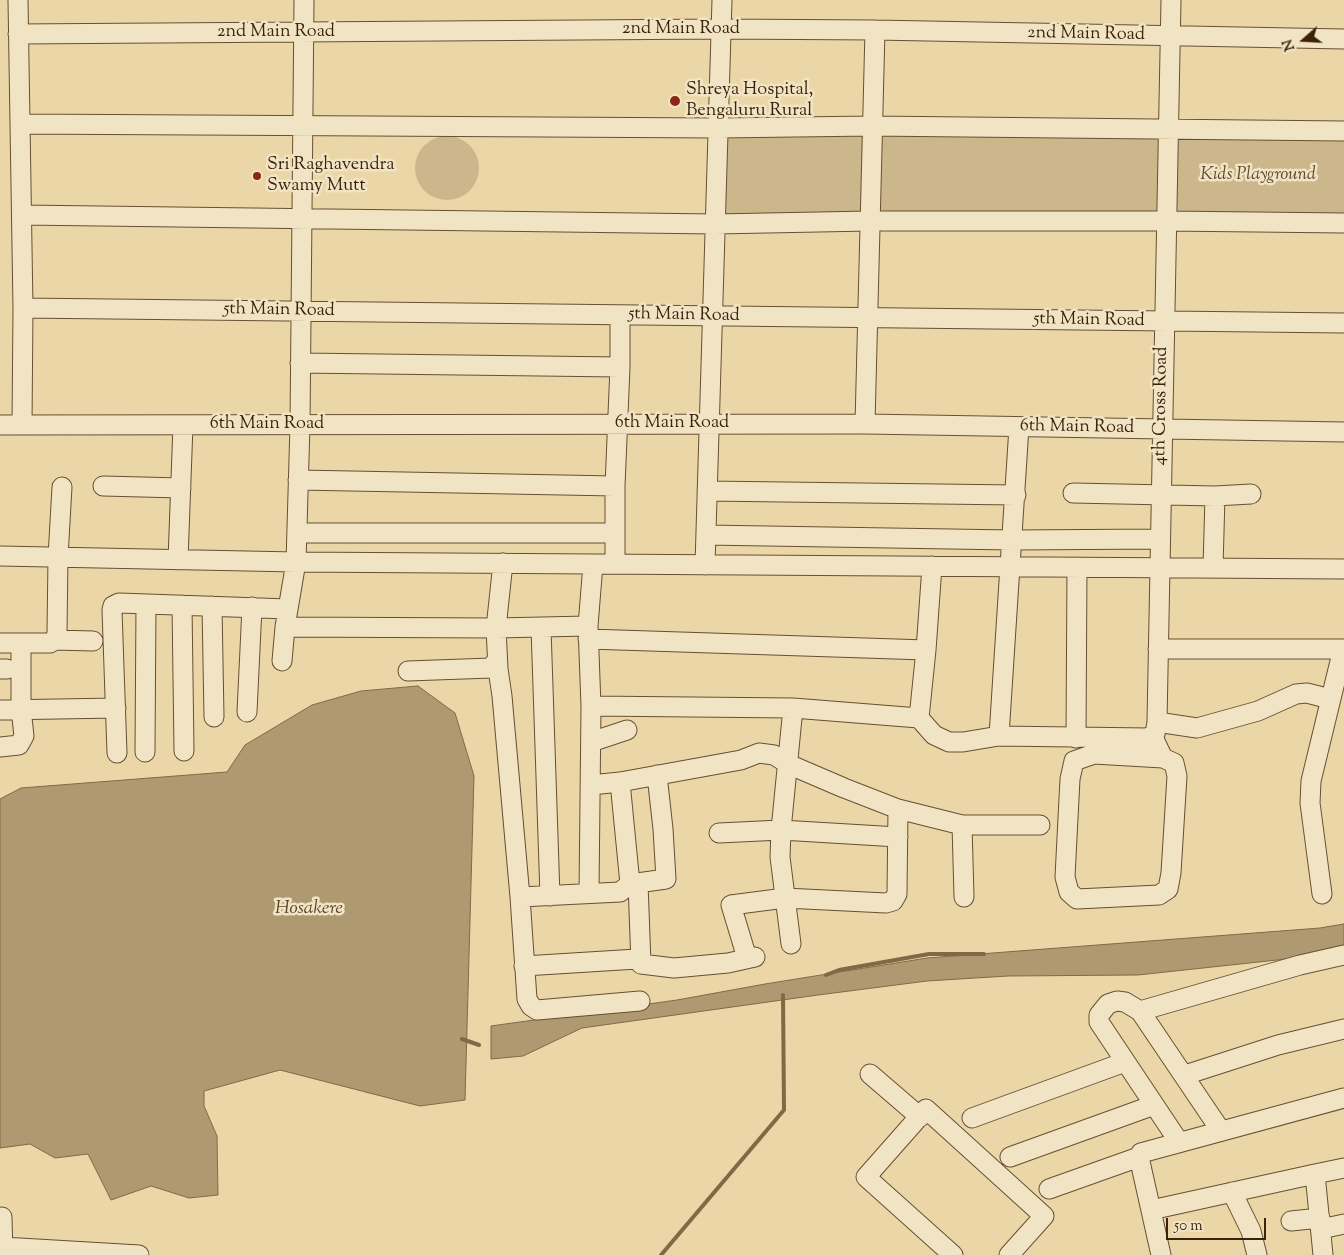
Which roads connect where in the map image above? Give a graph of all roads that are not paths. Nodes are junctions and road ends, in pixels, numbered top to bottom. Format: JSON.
{"nodes":[{"id":1,"x":18,"y":0,"type":"edge"},
{"id":2,"x":304,"y":0,"type":"edge"},
{"id":3,"x":722,"y":0,"type":"edge"},
{"id":4,"x":1171,"y":0,"type":"edge"},
{"id":5,"x":720,"y":29,"type":"junction"},
{"id":6,"x":875,"y":30,"type":"junction"},
{"id":7,"x":304,"y":32,"type":"junction"},
{"id":8,"x":18,"y":34,"type":"junction"},
{"id":9,"x":1170,"y":36,"type":"junction"},
{"id":10,"x":1344,"y":39,"type":"edge"},
{"id":11,"x":20,"y":124,"type":"junction"},
{"id":12,"x":303,"y":125,"type":"junction"},
{"id":13,"x":872,"y":126,"type":"junction"},
{"id":14,"x":718,"y":128,"type":"junction"},
{"id":15,"x":1168,"y":130,"type":"junction"},
{"id":16,"x":1344,"y":131,"type":"edge"},
{"id":17,"x":22,"y":215,"type":"junction"},
{"id":18,"x":301,"y":218,"type":"junction"},
{"id":19,"x":870,"y":221,"type":"junction"},
{"id":20,"x":1166,"y":221,"type":"junction"},
{"id":21,"x":1344,"y":223,"type":"edge"},
{"id":22,"x":715,"y":224,"type":"junction"},
{"id":23,"x":23,"y":308,"type":"junction"},
{"id":24,"x":300,"y":312,"type":"junction"},
{"id":25,"x":620,"y":315,"type":"junction"},
{"id":26,"x":712,"y":317,"type":"junction"},
{"id":27,"x":868,"y":317,"type":"junction"},
{"id":28,"x":1164,"y":322,"type":"junction"},
{"id":29,"x":1344,"y":323,"type":"edge"},
{"id":30,"x":300,"y":363,"type":"junction"},
{"id":31,"x":620,"y":367,"type":"junction"},
{"id":32,"x":618,"y":423,"type":"junction"},
{"id":33,"x":709,"y":424,"type":"junction"},
{"id":34,"x":865,"y":424,"type":"junction"},
{"id":35,"x":0,"y":425,"type":"edge"},
{"id":36,"x":22,"y":425,"type":"junction"},
{"id":37,"x":183,"y":425,"type":"junction"},
{"id":38,"x":300,"y":425,"type":"junction"},
{"id":39,"x":1019,"y":427,"type":"junction"},
{"id":40,"x":1162,"y":430,"type":"junction"},
{"id":41,"x":1344,"y":432,"type":"edge"},
{"id":42,"x":298,"y":480,"type":"junction"},
{"id":43,"x":103,"y":486,"type":"dead end"},
{"id":44,"x":615,"y":486,"type":"junction"},
{"id":45,"x":62,"y":487,"type":"dead end"},
{"id":46,"x":181,"y":488,"type":"junction"},
{"id":47,"x":707,"y":491,"type":"junction"},
{"id":48,"x":1073,"y":493,"type":"dead end"},
{"id":49,"x":1251,"y":494,"type":"dead end"},
{"id":50,"x":1016,"y":495,"type":"junction"},
{"id":51,"x":1161,"y":495,"type":"junction"},
{"id":52,"x":1215,"y":496,"type":"junction"},
{"id":53,"x":297,"y":533,"type":"junction"},
{"id":54,"x":615,"y":533,"type":"junction"},
{"id":55,"x":706,"y":535,"type":"junction"},
{"id":56,"x":1160,"y":539,"type":"junction"},
{"id":57,"x":1012,"y":540,"type":"junction"},
{"id":58,"x":0,"y":556,"type":"edge"},
{"id":59,"x":58,"y":557,"type":"junction"},
{"id":60,"x":178,"y":560,"type":"junction"},
{"id":61,"x":296,"y":562,"type":"junction"},
{"id":62,"x":504,"y":564,"type":"junction"},
{"id":63,"x":594,"y":564,"type":"junction"},
{"id":64,"x":615,"y":564,"type":"junction"},
{"id":65,"x":705,"y":565,"type":"junction"},
{"id":66,"x":932,"y":566,"type":"junction"},
{"id":67,"x":1010,"y":567,"type":"junction"},
{"id":68,"x":1078,"y":567,"type":"junction"},
{"id":69,"x":1160,"y":568,"type":"junction"},
{"id":70,"x":1213,"y":568,"type":"junction"},
{"id":71,"x":1344,"y":569,"type":"edge"},
{"id":72,"x":146,"y":604,"type":"junction"},
{"id":73,"x":182,"y":605,"type":"junction"},
{"id":74,"x":212,"y":606,"type":"junction"},
{"id":75,"x":252,"y":607,"type":"junction"},
{"id":76,"x":286,"y":618,"type":"junction"},
{"id":77,"x":496,"y":628,"type":"junction"},
{"id":78,"x":541,"y":628,"type":"junction"},
{"id":79,"x":588,"y":633,"type":"junction"},
{"id":80,"x":55,"y":640,"type":"junction"},
{"id":81,"x":93,"y":641,"type":"dead end"},
{"id":82,"x":0,"y":643,"type":"edge"},
{"id":83,"x":21,"y":643,"type":"junction"},
{"id":84,"x":1158,"y":649,"type":"junction"},
{"id":85,"x":1344,"y":649,"type":"edge"},
{"id":86,"x":926,"y":650,"type":"junction"},
{"id":87,"x":497,"y":660,"type":"junction"},
{"id":88,"x":282,"y":662,"type":"dead end"},
{"id":89,"x":408,"y":670,"type":"dead end"},
{"id":90,"x":1330,"y":699,"type":"junction"},
{"id":91,"x":591,"y":706,"type":"junction"},
{"id":92,"x":116,"y":708,"type":"junction"},
{"id":93,"x":793,"y":708,"type":"junction"},
{"id":94,"x":0,"y":710,"type":"edge"},
{"id":95,"x":20,"y":710,"type":"junction"},
{"id":96,"x":247,"y":712,"type":"dead end"},
{"id":97,"x":214,"y":717,"type":"dead end"},
{"id":98,"x":919,"y":718,"type":"junction"},
{"id":99,"x":1155,"y":729,"type":"junction"},
{"id":100,"x":627,"y":730,"type":"dead end"},
{"id":101,"x":998,"y":736,"type":"junction"},
{"id":102,"x":1076,"y":738,"type":"junction"},
{"id":103,"x":591,"y":742,"type":"junction"},
{"id":104,"x":0,"y":747,"type":"edge"},
{"id":105,"x":184,"y":751,"type":"dead end"},
{"id":106,"x":145,"y":752,"type":"dead end"},
{"id":107,"x":117,"y":753,"type":"dead end"},
{"id":108,"x":1164,"y":758,"type":"junction"},
{"id":109,"x":788,"y":764,"type":"junction"},
{"id":110,"x":657,"y":775,"type":"junction"},
{"id":111,"x":620,"y":782,"type":"junction"},
{"id":112,"x":591,"y":785,"type":"junction"},
{"id":113,"x":898,"y":809,"type":"junction"},
{"id":114,"x":962,"y":825,"type":"junction"},
{"id":115,"x":1040,"y":825,"type":"dead end"},
{"id":116,"x":781,"y":830,"type":"junction"},
{"id":117,"x":719,"y":833,"type":"dead end"},
{"id":118,"x":898,"y":837,"type":"junction"},
{"id":119,"x":634,"y":883,"type":"junction"},
{"id":120,"x":589,"y":894,"type":"junction"},
{"id":121,"x":1322,"y":894,"type":"dead end"},
{"id":122,"x":550,"y":896,"type":"junction"},
{"id":123,"x":964,"y":897,"type":"dead end"},
{"id":124,"x":520,"y":898,"type":"junction"},
{"id":125,"x":784,"y":898,"type":"junction"},
{"id":126,"x":791,"y":944,"type":"dead end"},
{"id":127,"x":1344,"y":955,"type":"edge"},
{"id":128,"x":637,"y":959,"type":"dead end"},
{"id":129,"x":524,"y":966,"type":"junction"},
{"id":130,"x":640,"y":1001,"type":"dead end"},
{"id":131,"x":1140,"y":1011,"type":"junction"},
{"id":132,"x":1344,"y":1029,"type":"edge"},
{"id":133,"x":1125,"y":1062,"type":"junction"},
{"id":134,"x":870,"y":1074,"type":"dead end"},
{"id":135,"x":1185,"y":1075,"type":"junction"},
{"id":136,"x":1344,"y":1098,"type":"edge"},
{"id":137,"x":1154,"y":1105,"type":"junction"},
{"id":138,"x":920,"y":1117,"type":"junction"},
{"id":139,"x":972,"y":1118,"type":"dead end"},
{"id":140,"x":1221,"y":1131,"type":"junction"},
{"id":141,"x":1179,"y":1142,"type":"junction"},
{"id":142,"x":1010,"y":1156,"type":"dead end"},
{"id":143,"x":1139,"y":1157,"type":"junction"},
{"id":144,"x":1344,"y":1168,"type":"edge"},
{"id":145,"x":1315,"y":1174,"type":"junction"},
{"id":146,"x":1049,"y":1189,"type":"dead end"},
{"id":147,"x":1232,"y":1192,"type":"junction"},
{"id":148,"x":1151,"y":1210,"type":"junction"},
{"id":149,"x":2,"y":1217,"type":"dead end"},
{"id":150,"x":1291,"y":1222,"type":"dead end"},
{"id":151,"x":1320,"y":1223,"type":"junction"},
{"id":152,"x":1344,"y":1224,"type":"edge"},
{"id":153,"x":3,"y":1251,"type":"edge"},
{"id":154,"x":139,"y":1255,"type":"edge"},
{"id":155,"x":953,"y":1255,"type":"edge"},
{"id":156,"x":1009,"y":1255,"type":"edge"},
{"id":157,"x":1161,"y":1255,"type":"edge"},
{"id":158,"x":1257,"y":1255,"type":"edge"},
{"id":159,"x":1324,"y":1255,"type":"edge"}],
"edges":[{"from":1,"to":8,"type":"street"},
{"from":2,"to":7,"type":"street"},
{"from":3,"to":5,"type":"street"},
{"from":4,"to":9,"type":"street","name":"4th Cross Road"},
{"from":5,"to":6,"type":"street","name":"2nd Main Road"},
{"from":5,"to":7,"type":"street","name":"2nd Main Road"},
{"from":5,"to":14,"type":"street"},
{"from":6,"to":9,"type":"street","name":"2nd Main Road"},
{"from":6,"to":13,"type":"street"},
{"from":7,"to":8,"type":"street","name":"2nd Main Road"},
{"from":7,"to":12,"type":"street"},
{"from":8,"to":11,"type":"street"},
{"from":9,"to":10,"type":"street","name":"2nd Main Road"},
{"from":9,"to":15,"type":"street","name":"4th Cross Road"},
{"from":11,"to":12,"type":"street"},
{"from":11,"to":17,"type":"street"},
{"from":12,"to":14,"type":"street"},
{"from":12,"to":18,"type":"street"},
{"from":13,"to":14,"type":"street"},
{"from":13,"to":15,"type":"street"},
{"from":13,"to":19,"type":"street"},
{"from":14,"to":22,"type":"street"},
{"from":15,"to":16,"type":"street"},
{"from":15,"to":20,"type":"street","name":"4th Cross Road"},
{"from":17,"to":18,"type":"street"},
{"from":17,"to":23,"type":"street"},
{"from":18,"to":22,"type":"street"},
{"from":18,"to":24,"type":"street"},
{"from":19,"to":20,"type":"street"},
{"from":19,"to":22,"type":"street"},
{"from":19,"to":27,"type":"street"},
{"from":20,"to":21,"type":"street"},
{"from":20,"to":28,"type":"street","name":"4th Cross Road"},
{"from":22,"to":26,"type":"street"},
{"from":23,"to":24,"type":"street","name":"5th Main Road"},
{"from":23,"to":36,"type":"street"},
{"from":24,"to":25,"type":"street","name":"5th Main Road"},
{"from":24,"to":30,"type":"street"},
{"from":25,"to":26,"type":"street","name":"5th Main Road"},
{"from":25,"to":31,"type":"street"},
{"from":26,"to":27,"type":"street","name":"5th Main Road"},
{"from":26,"to":33,"type":"street"},
{"from":27,"to":28,"type":"street","name":"5th Main Road"},
{"from":27,"to":34,"type":"street"},
{"from":28,"to":29,"type":"street","name":"5th Main Road"},
{"from":28,"to":40,"type":"street","name":"4th Cross Road"},
{"from":30,"to":31,"type":"street"},
{"from":30,"to":38,"type":"street"},
{"from":31,"to":32,"type":"street"},
{"from":32,"to":33,"type":"street","name":"6th Main Road"},
{"from":32,"to":38,"type":"street","name":"6th Main Road"},
{"from":32,"to":44,"type":"street"},
{"from":33,"to":34,"type":"street","name":"6th Main Road"},
{"from":33,"to":47,"type":"street"},
{"from":34,"to":39,"type":"street","name":"6th Main Road"},
{"from":35,"to":36,"type":"street","name":"6th Main Road"},
{"from":36,"to":37,"type":"street","name":"6th Main Road"},
{"from":37,"to":38,"type":"street","name":"6th Main Road"},
{"from":37,"to":46,"type":"street"},
{"from":38,"to":42,"type":"street"},
{"from":39,"to":40,"type":"street","name":"6th Main Road"},
{"from":39,"to":50,"type":"street"},
{"from":40,"to":41,"type":"street","name":"6th Main Road"},
{"from":40,"to":51,"type":"street","name":"4th Cross Road"},
{"from":42,"to":44,"type":"street"},
{"from":42,"to":53,"type":"street"},
{"from":43,"to":46,"type":"street"},
{"from":44,"to":54,"type":"street"},
{"from":45,"to":59,"type":"street"},
{"from":46,"to":60,"type":"street"},
{"from":47,"to":50,"type":"street"},
{"from":47,"to":55,"type":"street"},
{"from":48,"to":51,"type":"street"},
{"from":49,"to":52,"type":"street"},
{"from":50,"to":57,"type":"street"},
{"from":51,"to":52,"type":"street"},
{"from":51,"to":56,"type":"street","name":"4th Cross Road"},
{"from":52,"to":70,"type":"street"},
{"from":53,"to":54,"type":"street"},
{"from":53,"to":61,"type":"street"},
{"from":54,"to":64,"type":"street"},
{"from":55,"to":57,"type":"street"},
{"from":55,"to":65,"type":"street"},
{"from":56,"to":57,"type":"street"},
{"from":56,"to":69,"type":"street","name":"4th Cross Road"},
{"from":57,"to":67,"type":"street"},
{"from":58,"to":59,"type":"street"},
{"from":59,"to":60,"type":"street"},
{"from":59,"to":80,"type":"street"},
{"from":60,"to":61,"type":"street"},
{"from":61,"to":62,"type":"street"},
{"from":61,"to":76,"type":"street"},
{"from":62,"to":63,"type":"street"},
{"from":62,"to":77,"type":"street"},
{"from":63,"to":64,"type":"street"},
{"from":63,"to":79,"type":"street"},
{"from":64,"to":65,"type":"street"},
{"from":65,"to":66,"type":"street"},
{"from":66,"to":67,"type":"street"},
{"from":66,"to":86,"type":"street"},
{"from":67,"to":68,"type":"street"},
{"from":67,"to":101,"type":"street"},
{"from":68,"to":69,"type":"street"},
{"from":68,"to":102,"type":"street"},
{"from":69,"to":70,"type":"street"},
{"from":69,"to":84,"type":"street","name":"4th Cross Road"},
{"from":70,"to":71,"type":"street"},
{"from":72,"to":73,"type":"street"},
{"from":72,"to":92,"type":"street"},
{"from":72,"to":106,"type":"street"},
{"from":73,"to":74,"type":"street"},
{"from":73,"to":105,"type":"street"},
{"from":74,"to":75,"type":"street"},
{"from":74,"to":97,"type":"street"},
{"from":75,"to":76,"type":"street"},
{"from":75,"to":96,"type":"street"},
{"from":76,"to":77,"type":"street"},
{"from":76,"to":88,"type":"street"},
{"from":77,"to":78,"type":"street"},
{"from":77,"to":87,"type":"street"},
{"from":78,"to":79,"type":"street"},
{"from":78,"to":122,"type":"street"},
{"from":79,"to":86,"type":"street"},
{"from":79,"to":91,"type":"street"},
{"from":80,"to":81,"type":"street"},
{"from":80,"to":83,"type":"street"},
{"from":82,"to":83,"type":"street"},
{"from":83,"to":95,"type":"street"},
{"from":84,"to":85,"type":"street"},
{"from":84,"to":99,"type":"street","name":"4th Cross Road"},
{"from":85,"to":90,"type":"street"},
{"from":86,"to":98,"type":"street"},
{"from":87,"to":89,"type":"street"},
{"from":87,"to":124,"type":"street"},
{"from":90,"to":99,"type":"street"},
{"from":90,"to":121,"type":"street"},
{"from":91,"to":93,"type":"street"},
{"from":91,"to":103,"type":"street"},
{"from":92,"to":95,"type":"street"},
{"from":92,"to":107,"type":"street"},
{"from":93,"to":98,"type":"street"},
{"from":93,"to":109,"type":"street"},
{"from":94,"to":95,"type":"street"},
{"from":95,"to":104,"type":"street"},
{"from":98,"to":101,"type":"street"},
{"from":99,"to":102,"type":"street"},
{"from":99,"to":108,"type":"street"},
{"from":100,"to":103,"type":"street"},
{"from":101,"to":102,"type":"street"},
{"from":103,"to":112,"type":"street"},
{"from":108,"to":108,"type":"street"},
{"from":109,"to":110,"type":"street"},
{"from":109,"to":113,"type":"street"},
{"from":109,"to":116,"type":"street"},
{"from":110,"to":111,"type":"street"},
{"from":110,"to":119,"type":"street"},
{"from":111,"to":112,"type":"street"},
{"from":111,"to":119,"type":"street"},
{"from":112,"to":120,"type":"street"},
{"from":113,"to":114,"type":"street"},
{"from":113,"to":118,"type":"street"},
{"from":114,"to":115,"type":"street"},
{"from":114,"to":123,"type":"street"},
{"from":116,"to":117,"type":"street"},
{"from":116,"to":118,"type":"street"},
{"from":116,"to":125,"type":"street"},
{"from":118,"to":125,"type":"street"},
{"from":119,"to":120,"type":"street"},
{"from":119,"to":125,"type":"street"},
{"from":120,"to":122,"type":"street"},
{"from":122,"to":124,"type":"street"},
{"from":124,"to":129,"type":"street"},
{"from":125,"to":126,"type":"street"},
{"from":127,"to":131,"type":"street"},
{"from":128,"to":129,"type":"street"},
{"from":129,"to":130,"type":"street"},
{"from":131,"to":133,"type":"street"},
{"from":131,"to":135,"type":"street"},
{"from":132,"to":135,"type":"street"},
{"from":133,"to":137,"type":"street"},
{"from":133,"to":139,"type":"street"},
{"from":134,"to":138,"type":"street"},
{"from":135,"to":140,"type":"street"},
{"from":136,"to":140,"type":"street"},
{"from":137,"to":141,"type":"street"},
{"from":137,"to":142,"type":"street"},
{"from":138,"to":155,"type":"street"},
{"from":138,"to":156,"type":"street"},
{"from":140,"to":141,"type":"street"},
{"from":141,"to":143,"type":"street"},
{"from":143,"to":146,"type":"street"},
{"from":143,"to":148,"type":"street"},
{"from":144,"to":145,"type":"street"},
{"from":145,"to":147,"type":"street"},
{"from":145,"to":151,"type":"street"},
{"from":147,"to":148,"type":"street"},
{"from":147,"to":158,"type":"street"},
{"from":148,"to":157,"type":"street"},
{"from":149,"to":153,"type":"street"},
{"from":150,"to":151,"type":"street"},
{"from":151,"to":152,"type":"street"},
{"from":151,"to":159,"type":"street"},
{"from":153,"to":154,"type":"street"}]}
